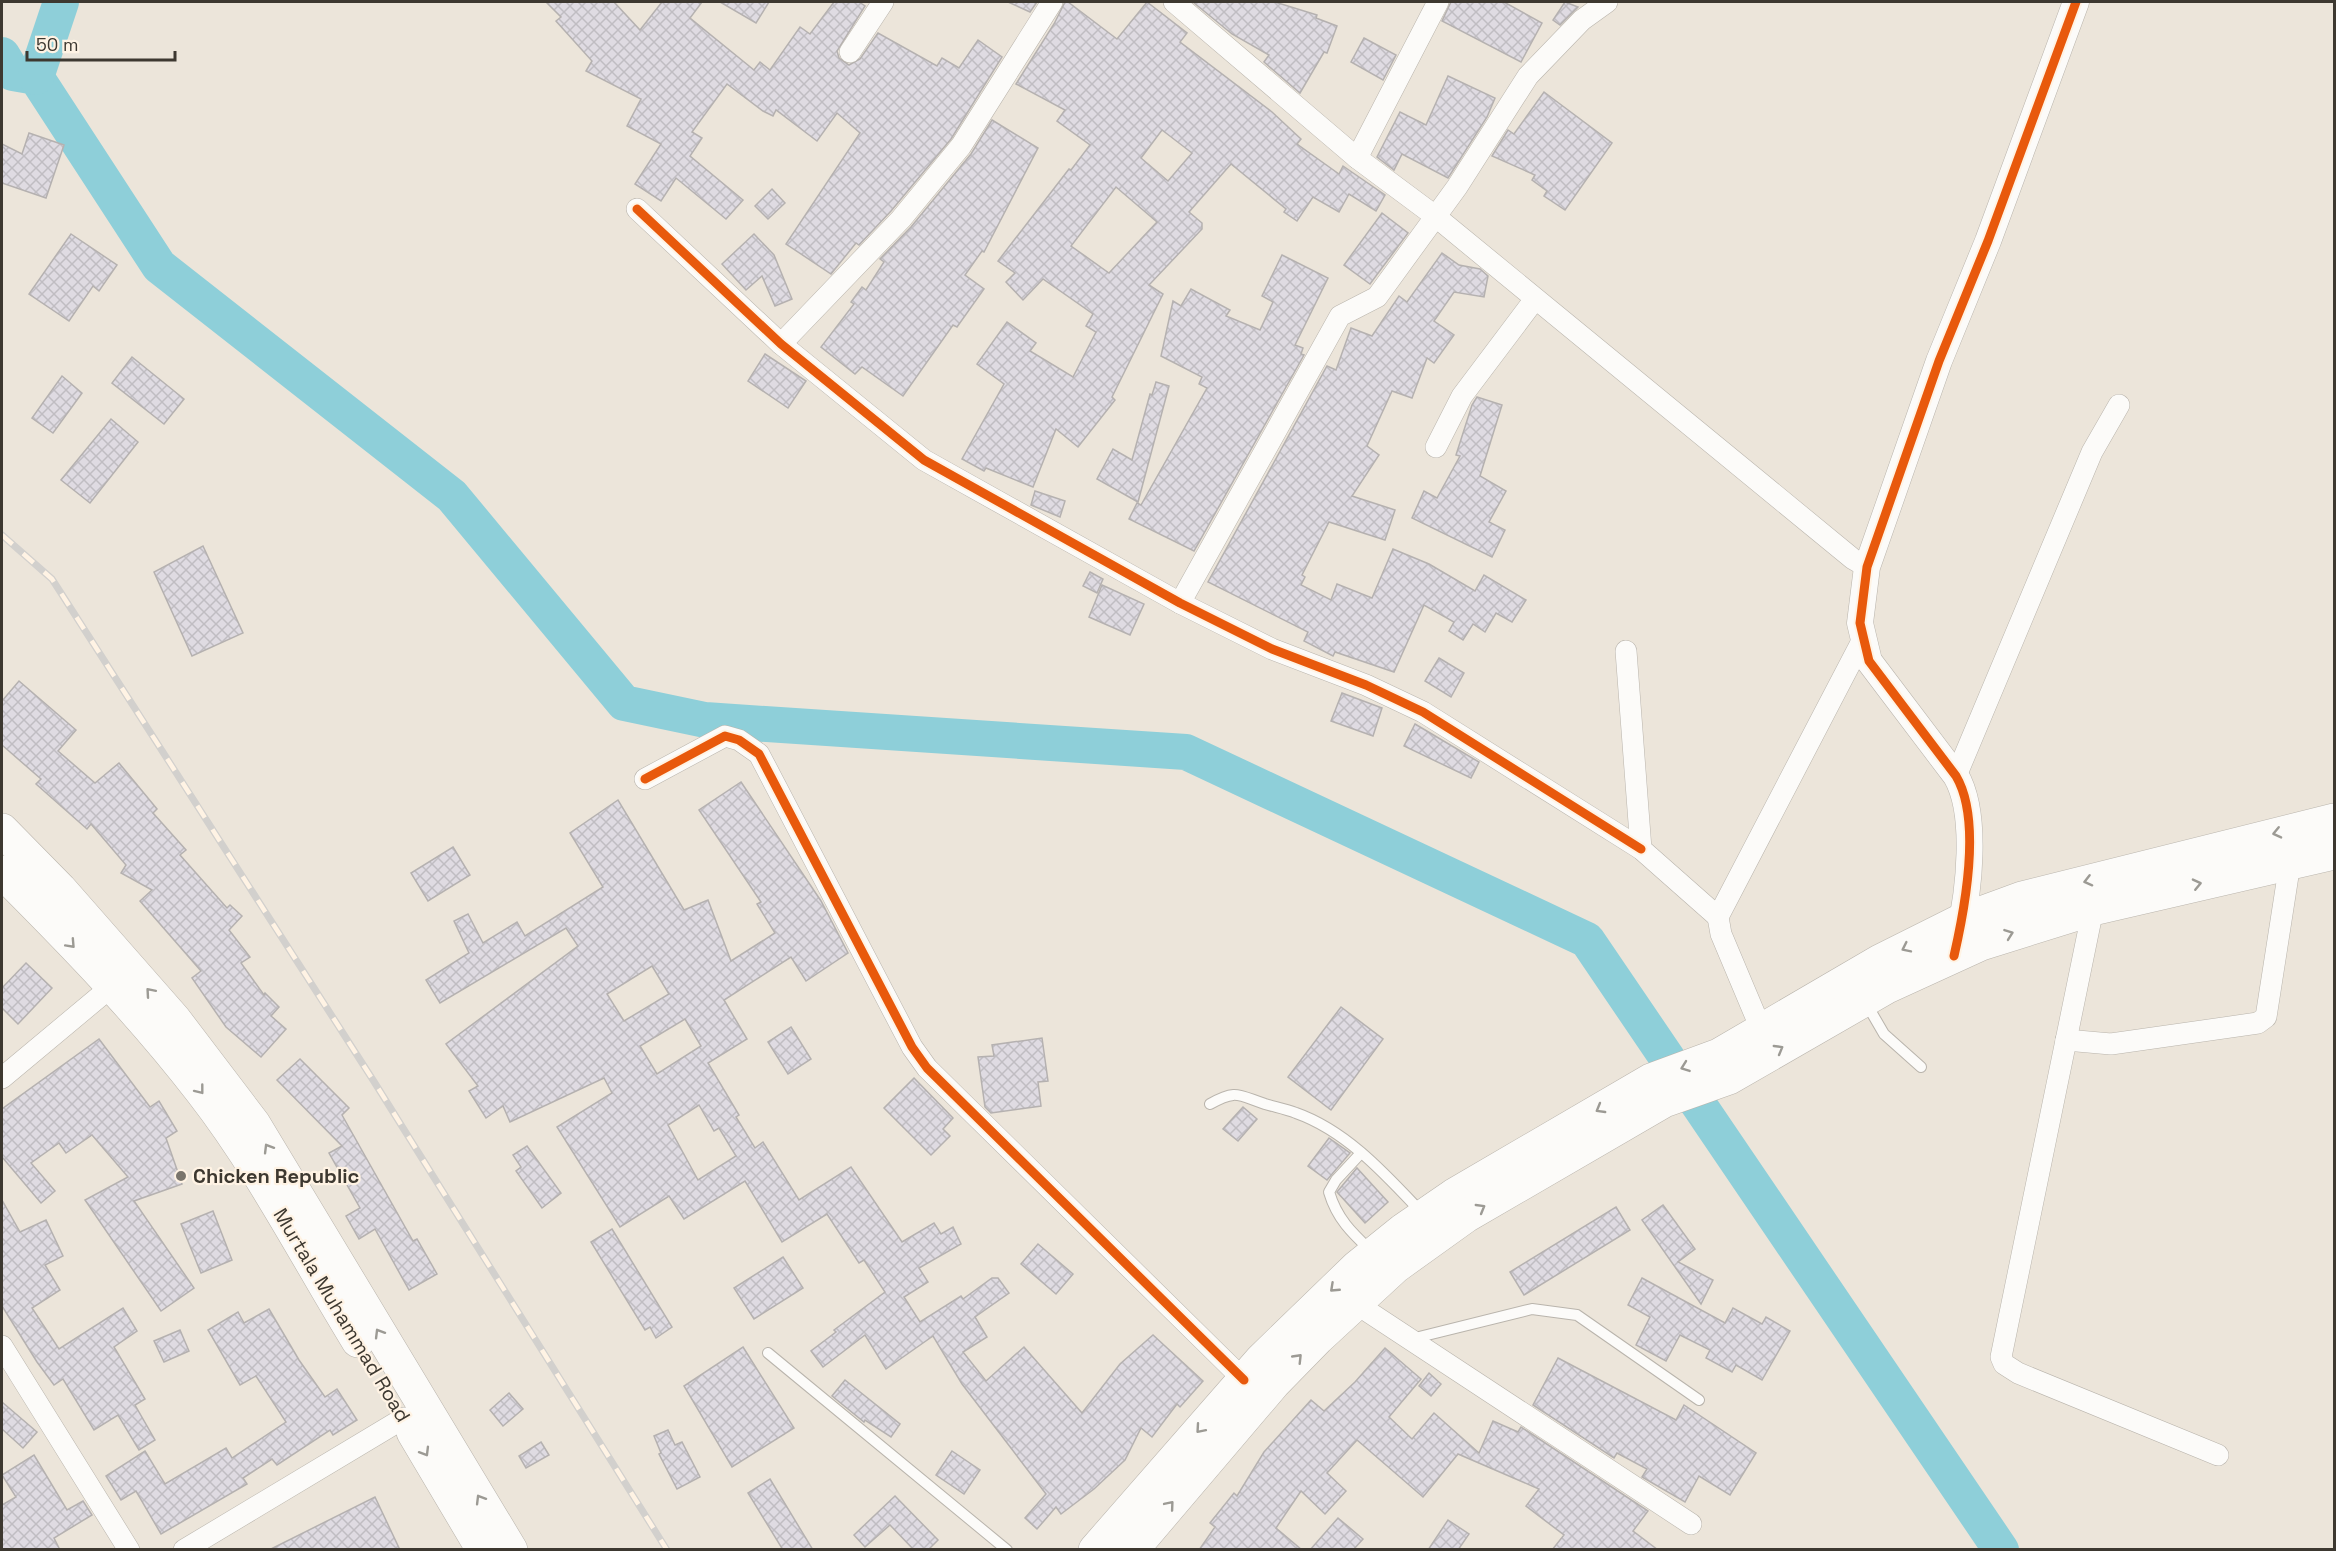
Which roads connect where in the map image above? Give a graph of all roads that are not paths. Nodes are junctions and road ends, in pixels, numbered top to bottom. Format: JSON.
{"nodes":[{"id":1,"x":883,"y":2,"type":"edge"},
{"id":2,"x":1052,"y":2,"type":"edge"},
{"id":3,"x":1174,"y":2,"type":"edge"},
{"id":4,"x":1438,"y":2,"type":"edge"},
{"id":5,"x":1607,"y":2,"type":"edge"},
{"id":6,"x":2076,"y":2,"type":"edge"},
{"id":7,"x":850,"y":52,"type":"dead end"},
{"id":8,"x":1357,"y":158,"type":"junction"},
{"id":9,"x":637,"y":209,"type":"dead end"},
{"id":10,"x":1434,"y":216,"type":"junction"},
{"id":11,"x":1535,"y":299,"type":"junction"},
{"id":12,"x":781,"y":344,"type":"junction"},
{"id":13,"x":2119,"y":405,"type":"dead end"},
{"id":14,"x":1436,"y":447,"type":"dead end"},
{"id":15,"x":1867,"y":567,"type":"junction"},
{"id":16,"x":1180,"y":603,"type":"junction"},
{"id":17,"x":1862,"y":641,"type":"junction"},
{"id":18,"x":1626,"y":651,"type":"dead end"},
{"id":19,"x":1956,"y":776,"type":"junction"},
{"id":20,"x":645,"y":779,"type":"dead end"},
{"id":21,"x":2334,"y":820,"type":"edge"},
{"id":22,"x":2,"y":830,"type":"edge"},
{"id":23,"x":2,"y":841,"type":"edge"},
{"id":24,"x":1641,"y":849,"type":"junction"},
{"id":25,"x":2334,"y":853,"type":"edge"},
{"id":26,"x":2290,"y":863,"type":"junction"},
{"id":27,"x":2,"y":870,"type":"edge"},
{"id":28,"x":49,"y":899,"type":"junction"},
{"id":29,"x":2093,"y":909,"type":"junction"},
{"id":30,"x":1718,"y":917,"type":"junction"},
{"id":31,"x":1962,"y":920,"type":"junction"},
{"id":32,"x":1954,"y":956,"type":"junction"},
{"id":33,"x":111,"y":987,"type":"junction"},
{"id":34,"x":1864,"y":1000,"type":"junction"},
{"id":35,"x":1761,"y":1029,"type":"junction"},
{"id":36,"x":2066,"y":1040,"type":"junction"},
{"id":37,"x":1724,"y":1066,"type":"junction"},
{"id":38,"x":1921,"y":1067,"type":"dead end"},
{"id":39,"x":2,"y":1078,"type":"edge"},
{"id":40,"x":1210,"y":1104,"type":"dead end"},
{"id":41,"x":1361,"y":1153,"type":"junction"},
{"id":42,"x":1431,"y":1225,"type":"junction"},
{"id":43,"x":1374,"y":1253,"type":"junction"},
{"id":44,"x":1355,"y":1303,"type":"junction"},
{"id":45,"x":1411,"y":1339,"type":"junction"},
{"id":46,"x":2,"y":1346,"type":"edge"},
{"id":47,"x":768,"y":1353,"type":"dead end"},
{"id":48,"x":1244,"y":1380,"type":"junction"},
{"id":49,"x":1699,"y":1400,"type":"dead end"},
{"id":50,"x":404,"y":1418,"type":"junction"},
{"id":51,"x":2218,"y":1455,"type":"dead end"},
{"id":52,"x":1691,"y":1524,"type":"dead end"},
{"id":53,"x":129,"y":1550,"type":"edge"},
{"id":54,"x":184,"y":1550,"type":"edge"},
{"id":55,"x":483,"y":1550,"type":"edge"},
{"id":56,"x":511,"y":1550,"type":"edge"},
{"id":57,"x":1007,"y":1550,"type":"edge"},
{"id":58,"x":1095,"y":1550,"type":"edge"},
{"id":59,"x":1132,"y":1550,"type":"edge"}],
"edges":[{"from":1,"to":7,"type":"street"},
{"from":2,"to":12,"type":"street"},
{"from":3,"to":8,"type":"street"},
{"from":4,"to":8,"type":"street"},
{"from":5,"to":10,"type":"street"},
{"from":6,"to":15,"type":"street"},
{"from":8,"to":10,"type":"street"},
{"from":9,"to":12,"type":"street"},
{"from":10,"to":11,"type":"street"},
{"from":10,"to":16,"type":"street"},
{"from":11,"to":14,"type":"street"},
{"from":11,"to":15,"type":"street"},
{"from":12,"to":16,"type":"street"},
{"from":13,"to":19,"type":"street"},
{"from":15,"to":17,"type":"street"},
{"from":16,"to":24,"type":"street"},
{"from":17,"to":19,"type":"street"},
{"from":17,"to":30,"type":"street"},
{"from":18,"to":24,"type":"street"},
{"from":19,"to":31,"type":"street"},
{"from":20,"to":48,"type":"street"},
{"from":21,"to":31,"type":"main road","one_way":true},
{"from":22,"to":28,"type":"main road","name":"Murtala Muhammad Road"},
{"from":23,"to":28,"type":"main road","name":"Murtala Muhammad Road"},
{"from":24,"to":30,"type":"street"},
{"from":25,"to":26,"type":"main road"},
{"from":29,"to":26,"type":"main road","one_way":true},
{"from":26,"to":36,"type":"street"},
{"from":27,"to":28,"type":"main road"},
{"from":28,"to":33,"type":"main road","name":"Murtala Muhammad Road","one_way":true},
{"from":56,"to":28,"type":"main road","name":"Murtala Muhammad Road","one_way":true},
{"from":32,"to":29,"type":"main road","one_way":true},
{"from":29,"to":36,"type":"street"},
{"from":30,"to":35,"type":"street"},
{"from":31,"to":32,"type":"street"},
{"from":31,"to":35,"type":"main road","one_way":true},
{"from":32,"to":34,"type":"main road"},
{"from":33,"to":39,"type":"street"},
{"from":33,"to":50,"type":"main road","name":"Murtala Muhammad Road","one_way":true},
{"from":37,"to":34,"type":"main road","one_way":true},
{"from":34,"to":38,"type":"lane"},
{"from":35,"to":37,"type":"main road"},
{"from":36,"to":51,"type":"street"},
{"from":37,"to":42,"type":"main road"},
{"from":40,"to":41,"type":"lane"},
{"from":41,"to":42,"type":"lane"},
{"from":41,"to":43,"type":"lane"},
{"from":42,"to":43,"type":"main road"},
{"from":42,"to":44,"type":"main road"},
{"from":43,"to":48,"type":"main road","one_way":true},
{"from":44,"to":45,"type":"street"},
{"from":59,"to":44,"type":"main road","one_way":true},
{"from":45,"to":49,"type":"lane"},
{"from":45,"to":52,"type":"street"},
{"from":46,"to":53,"type":"street"},
{"from":47,"to":57,"type":"lane"},
{"from":48,"to":58,"type":"main road","one_way":true},
{"from":50,"to":54,"type":"street"},
{"from":50,"to":55,"type":"main road","name":"Murtala Muhammad Road","one_way":true}]}
